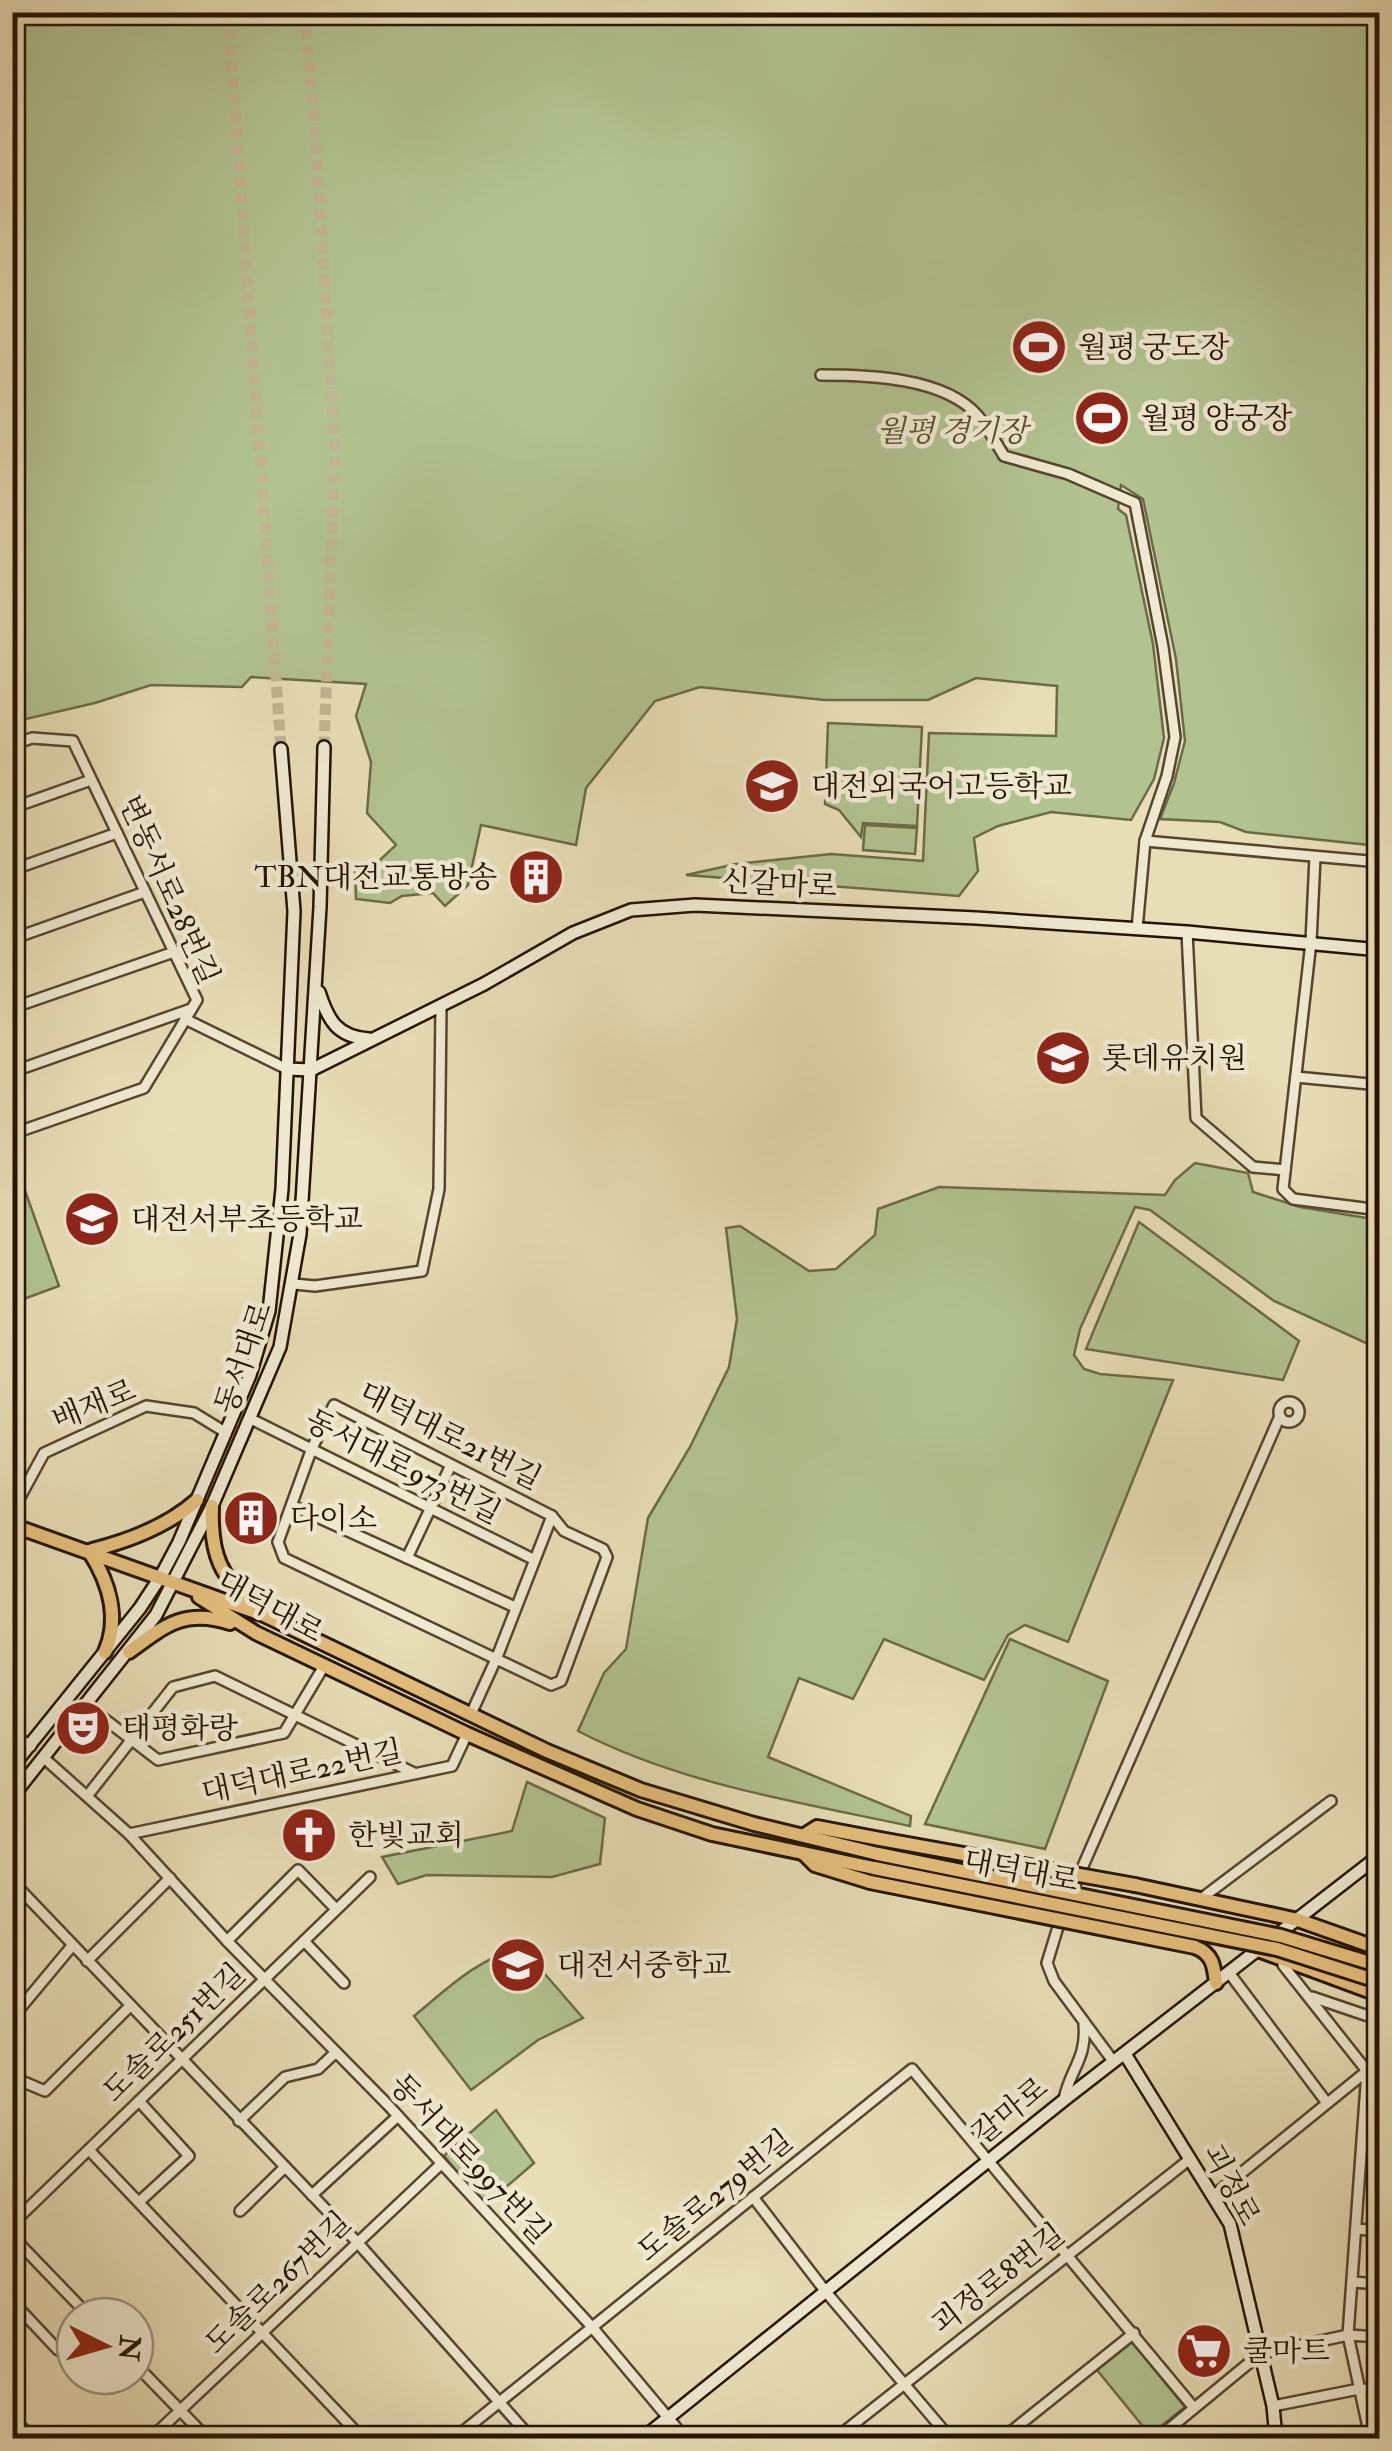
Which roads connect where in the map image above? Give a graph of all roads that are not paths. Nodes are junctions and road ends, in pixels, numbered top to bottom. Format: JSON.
{"nodes":[{"id":1,"x":820,"y":375,"type":"dead end"},
{"id":2,"x":12,"y":745,"type":"edge"},
{"id":3,"x":324,"y":746,"type":"tunnel mouth"},
{"id":4,"x":280,"y":749,"type":"tunnel mouth"},
{"id":5,"x":92,"y":780,"type":"junction"},
{"id":6,"x":12,"y":808,"type":"edge"},
{"id":7,"x":117,"y":833,"type":"junction"},
{"id":8,"x":1146,"y":842,"type":"junction"},
{"id":9,"x":1315,"y":857,"type":"junction"},
{"id":10,"x":1380,"y":862,"type":"edge"},
{"id":11,"x":12,"y":870,"type":"edge"},
{"id":12,"x":145,"y":892,"type":"junction"},
{"id":13,"x":1137,"y":928,"type":"junction"},
{"id":14,"x":1187,"y":932,"type":"junction"},
{"id":15,"x":12,"y":939,"type":"edge"},
{"id":16,"x":1310,"y":942,"type":"junction"},
{"id":17,"x":1380,"y":950,"type":"edge"},
{"id":18,"x":174,"y":952,"type":"junction"},
{"id":19,"x":316,"y":982,"type":"junction"},
{"id":20,"x":441,"y":1005,"type":"junction"},
{"id":21,"x":12,"y":1008,"type":"edge"},
{"id":22,"x":191,"y":1009,"type":"junction"},
{"id":23,"x":185,"y":1019,"type":"junction"},
{"id":24,"x":373,"y":1040,"type":"junction"},
{"id":25,"x":286,"y":1069,"type":"junction"},
{"id":26,"x":311,"y":1070,"type":"junction"},
{"id":27,"x":12,"y":1072,"type":"edge"},
{"id":28,"x":1296,"y":1077,"type":"junction"},
{"id":29,"x":1380,"y":1085,"type":"edge"},
{"id":30,"x":12,"y":1117,"type":"edge"},
{"id":31,"x":15,"y":1133,"type":"edge"},
{"id":32,"x":1285,"y":1170,"type":"junction"},
{"id":33,"x":1380,"y":1210,"type":"edge"},
{"id":34,"x":294,"y":1284,"type":"junction"},
{"id":35,"x":1280,"y":1416,"type":"dead end"},
{"id":36,"x":251,"y":1419,"type":"junction"},
{"id":37,"x":225,"y":1432,"type":"junction"},
{"id":38,"x":312,"y":1448,"type":"junction"},
{"id":39,"x":451,"y":1465,"type":"junction"},
{"id":40,"x":197,"y":1500,"type":"junction"},
{"id":41,"x":212,"y":1506,"type":"junction"},
{"id":42,"x":293,"y":1506,"type":"junction"},
{"id":43,"x":430,"y":1510,"type":"junction"},
{"id":44,"x":12,"y":1512,"type":"edge"},
{"id":45,"x":552,"y":1516,"type":"junction"},
{"id":46,"x":12,"y":1524,"type":"edge"},
{"id":47,"x":89,"y":1551,"type":"junction"},
{"id":48,"x":407,"y":1558,"type":"junction"},
{"id":49,"x":533,"y":1559,"type":"junction"},
{"id":50,"x":161,"y":1576,"type":"junction"},
{"id":51,"x":176,"y":1582,"type":"junction"},
{"id":52,"x":515,"y":1607,"type":"junction"},
{"id":53,"x":264,"y":1616,"type":"junction"},
{"id":54,"x":256,"y":1633,"type":"junction"},
{"id":55,"x":105,"y":1652,"type":"junction"},
{"id":56,"x":129,"y":1652,"type":"junction"},
{"id":57,"x":497,"y":1657,"type":"junction"},
{"id":58,"x":324,"y":1666,"type":"junction"},
{"id":59,"x":85,"y":1704,"type":"junction"},
{"id":60,"x":470,"y":1714,"type":"junction"},
{"id":61,"x":296,"y":1716,"type":"junction"},
{"id":62,"x":12,"y":1734,"type":"edge"},
{"id":63,"x":467,"y":1734,"type":"junction"},
{"id":64,"x":131,"y":1740,"type":"junction"},
{"id":65,"x":31,"y":1746,"type":"junction"},
{"id":66,"x":44,"y":1758,"type":"junction"},
{"id":67,"x":12,"y":1767,"type":"edge"},
{"id":68,"x":414,"y":1773,"type":"junction"},
{"id":69,"x":88,"y":1795,"type":"junction"},
{"id":70,"x":12,"y":1797,"type":"edge"},
{"id":71,"x":1331,"y":1801,"type":"dead end"},
{"id":72,"x":129,"y":1834,"type":"junction"},
{"id":73,"x":879,"y":1846,"type":"junction"},
{"id":74,"x":1380,"y":1856,"type":"edge"},
{"id":75,"x":872,"y":1875,"type":"junction"},
{"id":76,"x":370,"y":1876,"type":"dead end"},
{"id":77,"x":170,"y":1878,"type":"junction"},
{"id":78,"x":12,"y":1881,"type":"edge"},
{"id":79,"x":1202,"y":1898,"type":"junction"},
{"id":80,"x":336,"y":1909,"type":"junction"},
{"id":81,"x":1298,"y":1920,"type":"junction"},
{"id":82,"x":227,"y":1941,"type":"junction"},
{"id":83,"x":304,"y":1941,"type":"junction"},
{"id":84,"x":72,"y":1946,"type":"junction"},
{"id":85,"x":1380,"y":1948,"type":"edge"},
{"id":86,"x":1258,"y":1950,"type":"junction"},
{"id":87,"x":86,"y":1961,"type":"junction"},
{"id":88,"x":1283,"y":1965,"type":"dead end"},
{"id":89,"x":1380,"y":1966,"type":"edge"},
{"id":90,"x":1230,"y":1974,"type":"junction"},
{"id":91,"x":264,"y":1980,"type":"junction"},
{"id":92,"x":344,"y":1982,"type":"dead end"},
{"id":93,"x":1380,"y":1982,"type":"edge"},
{"id":94,"x":1216,"y":1983,"type":"junction"},
{"id":95,"x":1380,"y":1995,"type":"edge"},
{"id":96,"x":1309,"y":1996,"type":"junction"},
{"id":97,"x":130,"y":2006,"type":"junction"},
{"id":98,"x":12,"y":2018,"type":"edge"},
{"id":99,"x":1380,"y":2020,"type":"edge"},
{"id":100,"x":1084,"y":2022,"type":"junction"},
{"id":101,"x":336,"y":2052,"type":"junction"},
{"id":102,"x":1125,"y":2054,"type":"junction"},
{"id":103,"x":182,"y":2060,"type":"junction"},
{"id":104,"x":1113,"y":2062,"type":"junction"},
{"id":105,"x":1367,"y":2070,"type":"junction"},
{"id":106,"x":1380,"y":2075,"type":"edge"},
{"id":107,"x":12,"y":2077,"type":"edge"},
{"id":108,"x":1064,"y":2100,"type":"junction"},
{"id":109,"x":139,"y":2101,"type":"junction"},
{"id":110,"x":1327,"y":2103,"type":"junction"},
{"id":111,"x":398,"y":2116,"type":"junction"},
{"id":112,"x":239,"y":2121,"type":"junction"},
{"id":113,"x":89,"y":2150,"type":"junction"},
{"id":114,"x":1190,"y":2159,"type":"junction"},
{"id":115,"x":988,"y":2162,"type":"junction"},
{"id":116,"x":441,"y":2164,"type":"junction"},
{"id":117,"x":285,"y":2168,"type":"junction"},
{"id":118,"x":312,"y":2195,"type":"junction"},
{"id":119,"x":1213,"y":2196,"type":"junction"},
{"id":120,"x":753,"y":2197,"type":"junction"},
{"id":121,"x":138,"y":2202,"type":"junction"},
{"id":122,"x":240,"y":2211,"type":"dead end"},
{"id":123,"x":12,"y":2224,"type":"edge"},
{"id":124,"x":1356,"y":2229,"type":"junction"},
{"id":125,"x":1380,"y":2231,"type":"edge"},
{"id":126,"x":12,"y":2236,"type":"edge"},
{"id":127,"x":358,"y":2242,"type":"junction"},
{"id":128,"x":1069,"y":2255,"type":"junction"},
{"id":129,"x":1352,"y":2282,"type":"junction"},
{"id":130,"x":1380,"y":2284,"type":"edge"},
{"id":131,"x":826,"y":2292,"type":"junction"},
{"id":132,"x":70,"y":2296,"type":"edge"},
{"id":133,"x":12,"y":2302,"type":"edge"},
{"id":134,"x":592,"y":2328,"type":"junction"},
{"id":135,"x":262,"y":2332,"type":"junction"},
{"id":136,"x":1134,"y":2333,"type":"junction"},
{"id":137,"x":1348,"y":2335,"type":"junction"},
{"id":138,"x":1380,"y":2337,"type":"edge"},
{"id":139,"x":55,"y":2347,"type":"edge"},
{"id":140,"x":1260,"y":2354,"type":"junction"},
{"id":141,"x":155,"y":2384,"type":"edge"},
{"id":142,"x":904,"y":2385,"type":"junction"},
{"id":143,"x":1359,"y":2389,"type":"junction"},
{"id":144,"x":1380,"y":2390,"type":"edge"},
{"id":145,"x":500,"y":2403,"type":"junction"},
{"id":146,"x":1272,"y":2406,"type":"junction"},
{"id":147,"x":1194,"y":2408,"type":"junction"},
{"id":148,"x":181,"y":2411,"type":"junction"},
{"id":149,"x":12,"y":2418,"type":"edge"},
{"id":150,"x":669,"y":2418,"type":"junction"},
{"id":151,"x":32,"y":2438,"type":"edge"},
{"id":152,"x":151,"y":2438,"type":"edge"},
{"id":153,"x":207,"y":2438,"type":"edge"},
{"id":154,"x":362,"y":2438,"type":"edge"},
{"id":155,"x":456,"y":2438,"type":"edge"},
{"id":156,"x":531,"y":2438,"type":"edge"},
{"id":157,"x":643,"y":2438,"type":"edge"},
{"id":158,"x":685,"y":2438,"type":"edge"},
{"id":159,"x":836,"y":2438,"type":"edge"},
{"id":160,"x":950,"y":2438,"type":"edge"},
{"id":161,"x":1003,"y":2438,"type":"edge"},
{"id":162,"x":1158,"y":2438,"type":"edge"},
{"id":163,"x":1276,"y":2438,"type":"edge"},
{"id":164,"x":1379,"y":2438,"type":"edge"}],
"edges":[{"from":1,"to":8,"type":"street"},
{"from":2,"to":5,"type":"street","name":"변동서로28번길"},
{"from":3,"to":19,"type":"street","name":"동서대로"},
{"from":4,"to":25,"type":"street","name":"동서대로"},
{"from":5,"to":6,"type":"street","name":"변동서로28번길"},
{"from":5,"to":7,"type":"street","name":"변동서로28번길"},
{"from":7,"to":11,"type":"street"},
{"from":7,"to":12,"type":"street","name":"변동서로28번길"},
{"from":8,"to":9,"type":"street"},
{"from":8,"to":13,"type":"street"},
{"from":9,"to":10,"type":"street"},
{"from":9,"to":16,"type":"street"},
{"from":12,"to":15,"type":"street"},
{"from":12,"to":18,"type":"street","name":"변동서로28번길"},
{"from":13,"to":14,"type":"street","name":"신갈마로"},
{"from":13,"to":20,"type":"street","name":"신갈마로"},
{"from":14,"to":16,"type":"street","name":"신갈마로"},
{"from":14,"to":32,"type":"street"},
{"from":16,"to":17,"type":"street","name":"신갈마로"},
{"from":16,"to":28,"type":"street"},
{"from":18,"to":21,"type":"street"},
{"from":18,"to":22,"type":"street","name":"변동서로28번길"},
{"from":19,"to":24,"type":"street"},
{"from":19,"to":26,"type":"street","name":"동서대로"},
{"from":20,"to":24,"type":"street","name":"신갈마로"},
{"from":20,"to":34,"type":"street"},
{"from":22,"to":23,"type":"street","name":"변동서로28번길"},
{"from":22,"to":27,"type":"street"},
{"from":23,"to":25,"type":"street"},
{"from":23,"to":31,"type":"street","name":"변동서로28번길"},
{"from":24,"to":26,"type":"street","name":"신갈마로"},
{"from":25,"to":26,"type":"street"},
{"from":25,"to":37,"type":"street","name":"동서대로"},
{"from":26,"to":34,"type":"street","name":"동서대로"},
{"from":28,"to":29,"type":"street"},
{"from":28,"to":32,"type":"street"},
{"from":30,"to":31,"type":"street"},
{"from":32,"to":33,"type":"street"},
{"from":34,"to":36,"type":"street","name":"동서대로"},
{"from":35,"to":100,"type":"street"},
{"from":36,"to":38,"type":"street","name":"동서대로973번길"},
{"from":36,"to":41,"type":"street","name":"동서대로"},
{"from":37,"to":40,"type":"street","name":"동서대로"},
{"from":37,"to":44,"type":"street","name":"배재로"},
{"from":38,"to":39,"type":"street","name":"대덕대로21번길"},
{"from":38,"to":42,"type":"street","name":"대덕대로21번길"},
{"from":38,"to":43,"type":"street","name":"동서대로973번길"},
{"from":39,"to":43,"type":"street"},
{"from":39,"to":45,"type":"street","name":"대덕대로21번길"},
{"from":40,"to":47,"type":"main road"},
{"from":40,"to":50,"type":"street","name":"동서대로"},
{"from":41,"to":51,"type":"street","name":"동서대로"},
{"from":41,"to":53,"type":"main road"},
{"from":42,"to":48,"type":"street"},
{"from":42,"to":57,"type":"street","name":"대덕대로21번길"},
{"from":43,"to":48,"type":"street"},
{"from":43,"to":49,"type":"street","name":"동서대로973번길"},
{"from":45,"to":49,"type":"street","name":"대덕대로21번길"},
{"from":45,"to":57,"type":"street","name":"대덕대로21번길"},
{"from":46,"to":47,"type":"main road"},
{"from":47,"to":50,"type":"main road"},
{"from":47,"to":55,"type":"main road"},
{"from":48,"to":52,"type":"street"},
{"from":49,"to":52,"type":"street","name":"대덕대로21번길"},
{"from":50,"to":51,"type":"main road"},
{"from":50,"to":55,"type":"street","name":"동서대로"},
{"from":51,"to":53,"type":"main road","name":"대덕대로"},
{"from":51,"to":54,"type":"main road","name":"대덕대로"},
{"from":51,"to":56,"type":"street","name":"동서대로"},
{"from":52,"to":57,"type":"street","name":"대덕대로21번길"},
{"from":53,"to":60,"type":"main road","name":"대덕대로"},
{"from":54,"to":56,"type":"main road"},
{"from":54,"to":58,"type":"main road","name":"대덕대로"},
{"from":55,"to":65,"type":"street","name":"동서대로"},
{"from":56,"to":59,"type":"street","name":"동서대로"},
{"from":57,"to":60,"type":"street","name":"대덕대로21번길"},
{"from":58,"to":61,"type":"street"},
{"from":58,"to":63,"type":"main road","name":"대덕대로"},
{"from":59,"to":64,"type":"street"},
{"from":59,"to":66,"type":"street","name":"동서대로"},
{"from":60,"to":73,"type":"main road","name":"대덕대로"},
{"from":61,"to":64,"type":"street"},
{"from":61,"to":64,"type":"street"},
{"from":61,"to":68,"type":"street"},
{"from":62,"to":65,"type":"street"},
{"from":63,"to":68,"type":"street","name":"대덕대로22번길"},
{"from":63,"to":75,"type":"main road","name":"대덕대로"},
{"from":64,"to":69,"type":"street"},
{"from":65,"to":67,"type":"street","name":"동서대로"},
{"from":66,"to":69,"type":"street","name":"동서대로997번길"},
{"from":66,"to":70,"type":"street","name":"동서대로"},
{"from":68,"to":72,"type":"street","name":"대덕대로22번길"},
{"from":69,"to":72,"type":"street","name":"동서대로997번길"},
{"from":71,"to":79,"type":"street"},
{"from":72,"to":77,"type":"street","name":"동서대로997번길"},
{"from":73,"to":79,"type":"main road","bridge":true},
{"from":73,"to":89,"type":"main road","name":"대덕대로","bridge":true},
{"from":74,"to":81,"type":"street","name":"갈마로"},
{"from":75,"to":93,"type":"main road","name":"대덕대로","bridge":true},
{"from":75,"to":94,"type":"main road","bridge":true},
{"from":76,"to":80,"type":"street","name":"도솔로251번길"},
{"from":77,"to":82,"type":"street","name":"동서대로997번길"},
{"from":77,"to":87,"type":"street"},
{"from":78,"to":84,"type":"street"},
{"from":79,"to":81,"type":"main road"},
{"from":80,"to":82,"type":"street"},
{"from":80,"to":83,"type":"street","name":"도솔로251번길"},
{"from":81,"to":85,"type":"main road"},
{"from":81,"to":86,"type":"street","name":"갈마로"},
{"from":82,"to":91,"type":"street","name":"동서대로997번길"},
{"from":83,"to":91,"type":"street","name":"도솔로251번길"},
{"from":83,"to":92,"type":"street"},
{"from":84,"to":87,"type":"street"},
{"from":84,"to":98,"type":"street"},
{"from":86,"to":90,"type":"street","name":"갈마로"},
{"from":86,"to":95,"type":"main road"},
{"from":87,"to":97,"type":"street"},
{"from":88,"to":96,"type":"street"},
{"from":90,"to":94,"type":"street","name":"갈마로"},
{"from":90,"to":110,"type":"street"},
{"from":91,"to":101,"type":"street","name":"동서대로997번길"},
{"from":91,"to":103,"type":"street","name":"도솔로251번길"},
{"from":94,"to":102,"type":"street","name":"갈마로"},
{"from":96,"to":99,"type":"street"},
{"from":96,"to":105,"type":"street"},
{"from":97,"to":103,"type":"street"},
{"from":97,"to":107,"type":"street"},
{"from":100,"to":104,"type":"street"},
{"from":100,"to":108,"type":"street"},
{"from":101,"to":111,"type":"street","name":"동서대로997번길"},
{"from":101,"to":112,"type":"street"},
{"from":102,"to":104,"type":"street","name":"갈마로"},
{"from":102,"to":114,"type":"street","name":"괴정로"},
{"from":103,"to":109,"type":"street","name":"도솔로251번길"},
{"from":103,"to":112,"type":"street"},
{"from":104,"to":108,"type":"street","name":"갈마로"},
{"from":105,"to":106,"type":"street"},
{"from":105,"to":110,"type":"street"},
{"from":105,"to":124,"type":"street"},
{"from":108,"to":115,"type":"street","name":"갈마로"},
{"from":109,"to":113,"type":"street","name":"도솔로251번길"},
{"from":109,"to":121,"type":"street"},
{"from":110,"to":119,"type":"street"},
{"from":111,"to":116,"type":"street","name":"동서대로997번길"},
{"from":111,"to":118,"type":"street"},
{"from":112,"to":117,"type":"street"},
{"from":113,"to":121,"type":"street"},
{"from":113,"to":123,"type":"street","name":"도솔로251번길"},
{"from":114,"to":119,"type":"street","name":"괴정로"},
{"from":114,"to":128,"type":"street","name":"괴정로8번길"},
{"from":115,"to":120,"type":"street","name":"도솔로279번길"},
{"from":115,"to":128,"type":"street"},
{"from":115,"to":131,"type":"street","name":"갈마로"},
{"from":116,"to":127,"type":"street","name":"도솔로267번길"},
{"from":116,"to":134,"type":"street","name":"동서대로997번길"},
{"from":117,"to":118,"type":"street"},
{"from":117,"to":122,"type":"street"},
{"from":118,"to":127,"type":"street"},
{"from":119,"to":140,"type":"street","name":"괴정로"},
{"from":120,"to":131,"type":"street"},
{"from":120,"to":134,"type":"street","name":"도솔로279번길"},
{"from":121,"to":135,"type":"street"},
{"from":124,"to":125,"type":"street"},
{"from":124,"to":129,"type":"street"},
{"from":126,"to":132,"type":"street"},
{"from":127,"to":135,"type":"street","name":"도솔로267번길"},
{"from":127,"to":145,"type":"street"},
{"from":128,"to":136,"type":"street"},
{"from":128,"to":142,"type":"street","name":"괴정로8번길"},
{"from":129,"to":130,"type":"street"},
{"from":129,"to":137,"type":"street"},
{"from":131,"to":142,"type":"street"},
{"from":131,"to":150,"type":"street","name":"갈마로"},
{"from":133,"to":139,"type":"street"},
{"from":134,"to":145,"type":"street","name":"도솔로279번길"},
{"from":134,"to":150,"type":"street","name":"동서대로997번길"},
{"from":135,"to":148,"type":"street","name":"도솔로267번길"},
{"from":135,"to":154,"type":"street"},
{"from":136,"to":147,"type":"street"},
{"from":136,"to":161,"type":"street"},
{"from":137,"to":138,"type":"street"},
{"from":137,"to":140,"type":"street"},
{"from":137,"to":143,"type":"street"},
{"from":140,"to":146,"type":"street","name":"괴정로"},
{"from":140,"to":147,"type":"street"},
{"from":141,"to":148,"type":"street"},
{"from":142,"to":159,"type":"street","name":"괴정로8번길"},
{"from":142,"to":160,"type":"street"},
{"from":143,"to":144,"type":"street"},
{"from":143,"to":146,"type":"street"},
{"from":143,"to":164,"type":"street"},
{"from":145,"to":155,"type":"street","name":"도솔로279번길"},
{"from":145,"to":156,"type":"street"},
{"from":146,"to":163,"type":"street","name":"괴정로"},
{"from":147,"to":162,"type":"street"},
{"from":148,"to":152,"type":"street","name":"도솔로267번길"},
{"from":148,"to":153,"type":"street"},
{"from":149,"to":151,"type":"street"},
{"from":150,"to":157,"type":"street","name":"갈마로"},
{"from":150,"to":158,"type":"street","name":"동서대로997번길"}]}
